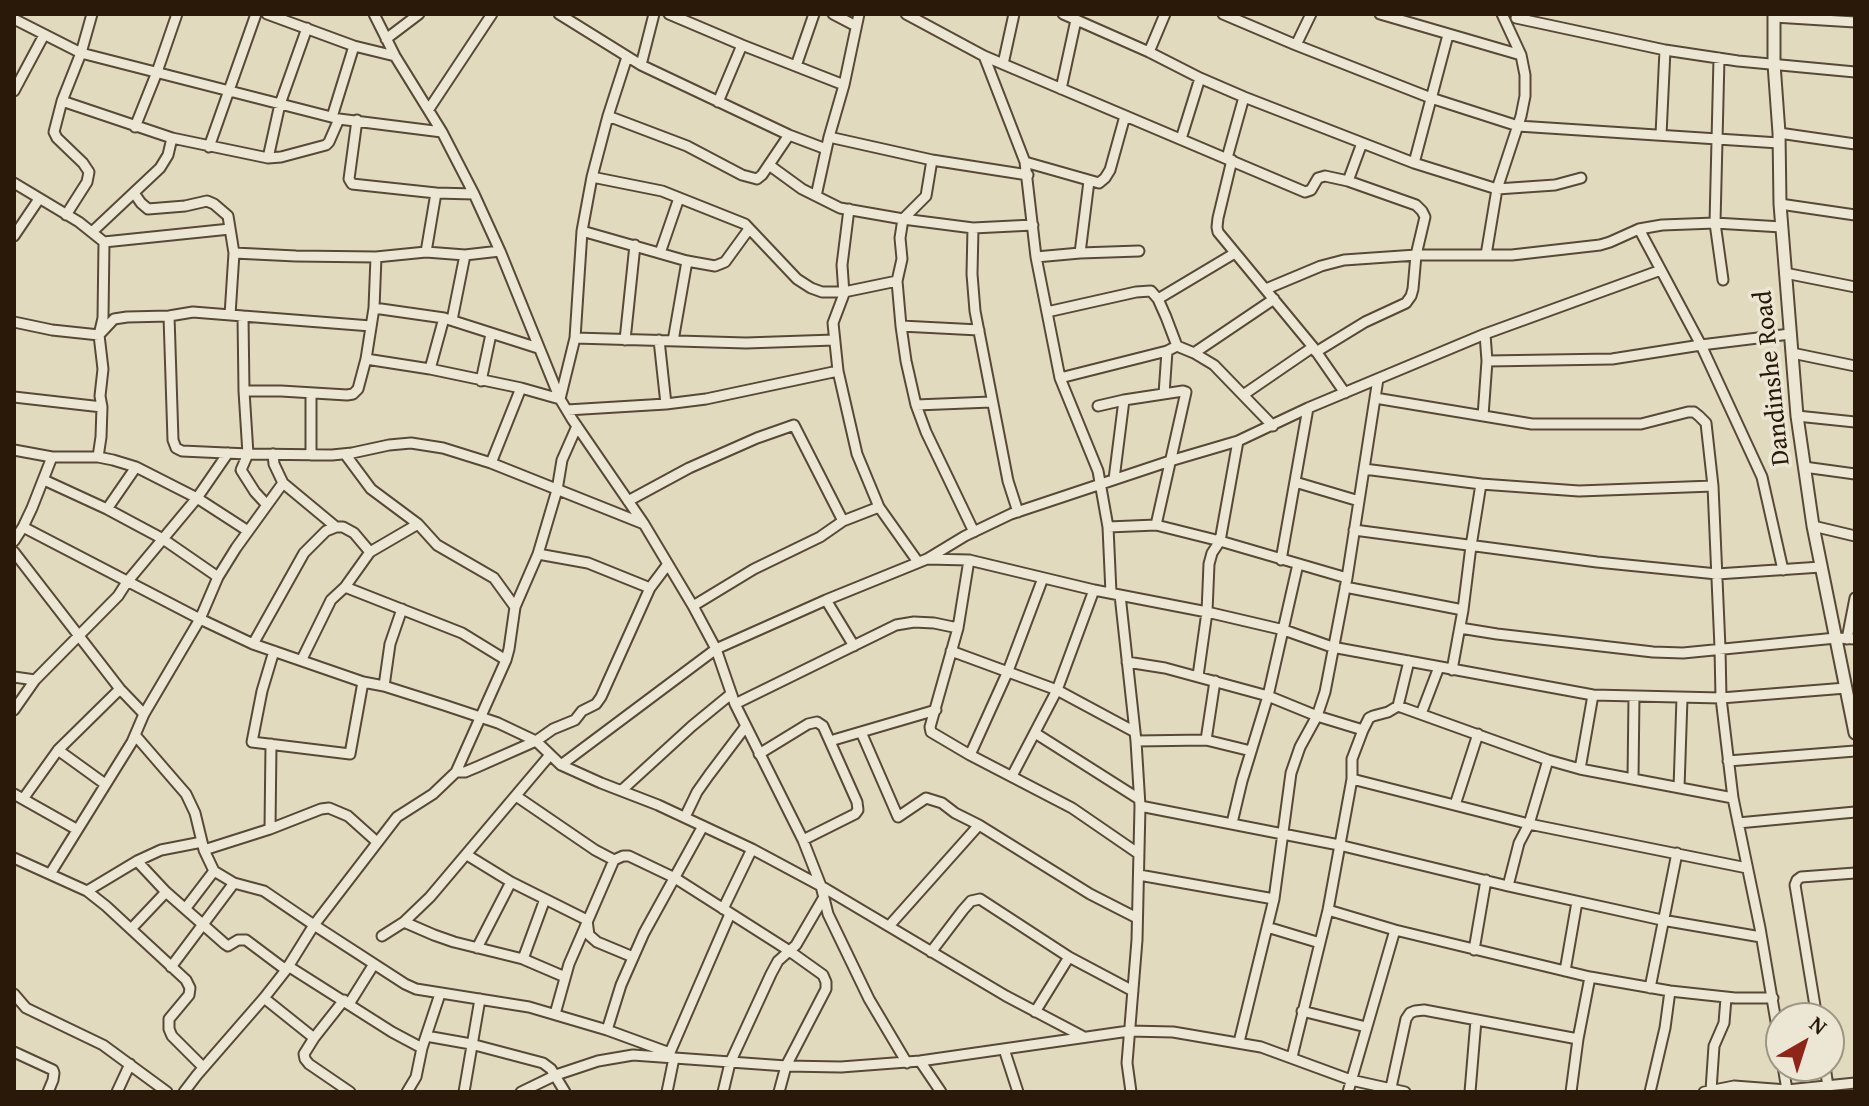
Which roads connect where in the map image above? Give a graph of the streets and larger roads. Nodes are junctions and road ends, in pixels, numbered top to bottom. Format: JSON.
{"nodes":[{"id":1,"x":92,"y":14,"type":"edge"},
{"id":2,"x":177,"y":14,"type":"edge"},
{"id":3,"x":256,"y":14,"type":"edge"},
{"id":4,"x":267,"y":14,"type":"edge"},
{"id":5,"x":374,"y":14,"type":"edge"},
{"id":6,"x":419,"y":14,"type":"edge"},
{"id":7,"x":492,"y":14,"type":"edge"},
{"id":8,"x":559,"y":14,"type":"edge"},
{"id":9,"x":654,"y":14,"type":"edge"},
{"id":10,"x":669,"y":14,"type":"edge"},
{"id":11,"x":814,"y":14,"type":"edge"},
{"id":12,"x":833,"y":14,"type":"edge"},
{"id":13,"x":859,"y":14,"type":"edge"},
{"id":14,"x":906,"y":14,"type":"edge"},
{"id":15,"x":1014,"y":14,"type":"edge"},
{"id":16,"x":1063,"y":14,"type":"edge"},
{"id":17,"x":1165,"y":14,"type":"edge"},
{"id":18,"x":1223,"y":14,"type":"edge"},
{"id":19,"x":1311,"y":14,"type":"edge"},
{"id":20,"x":1380,"y":14,"type":"edge"},
{"id":21,"x":1502,"y":14,"type":"edge"},
{"id":22,"x":1774,"y":15,"type":"edge"},
{"id":23,"x":1517,"y":16,"type":"edge"},
{"id":24,"x":1402,"y":18,"type":"edge"},
{"id":25,"x":14,"y":19,"type":"edge"},
{"id":26,"x":1076,"y":20,"type":"junction"},
{"id":27,"x":1855,"y":22,"type":"edge"},
{"id":28,"x":856,"y":26,"type":"junction"},
{"id":29,"x":307,"y":28,"type":"junction"},
{"id":30,"x":1512,"y":33,"type":"junction"},
{"id":31,"x":44,"y":35,"type":"junction"},
{"id":32,"x":1448,"y":35,"type":"junction"},
{"id":33,"x":386,"y":39,"type":"junction"},
{"id":34,"x":742,"y":45,"type":"junction"},
{"id":35,"x":1296,"y":45,"type":"junction"},
{"id":36,"x":354,"y":46,"type":"junction"},
{"id":37,"x":1665,"y":50,"type":"junction"},
{"id":38,"x":1149,"y":52,"type":"junction"},
{"id":39,"x":81,"y":53,"type":"junction"},
{"id":40,"x":1521,"y":55,"type":"junction"},
{"id":41,"x":395,"y":56,"type":"junction"},
{"id":42,"x":984,"y":56,"type":"junction"},
{"id":43,"x":627,"y":57,"type":"junction"},
{"id":44,"x":1719,"y":58,"type":"junction"},
{"id":45,"x":1003,"y":64,"type":"junction"},
{"id":46,"x":1774,"y":64,"type":"junction"},
{"id":47,"x":641,"y":65,"type":"junction"},
{"id":48,"x":796,"y":66,"type":"junction"},
{"id":49,"x":157,"y":72,"type":"junction"},
{"id":50,"x":1855,"y":72,"type":"edge"},
{"id":51,"x":1200,"y":78,"type":"junction"},
{"id":52,"x":844,"y":85,"type":"junction"},
{"id":53,"x":1061,"y":89,"type":"junction"},
{"id":54,"x":228,"y":90,"type":"junction"},
{"id":55,"x":14,"y":91,"type":"edge"},
{"id":56,"x":1244,"y":97,"type":"junction"},
{"id":57,"x":1431,"y":98,"type":"junction"},
{"id":58,"x":62,"y":101,"type":"junction"},
{"id":59,"x":718,"y":102,"type":"junction"},
{"id":60,"x":280,"y":104,"type":"junction"},
{"id":61,"x":429,"y":109,"type":"junction"},
{"id":62,"x":608,"y":116,"type":"junction"},
{"id":63,"x":1125,"y":116,"type":"junction"},
{"id":64,"x":335,"y":118,"type":"junction"},
{"id":65,"x":357,"y":120,"type":"junction"},
{"id":66,"x":1518,"y":126,"type":"junction"},
{"id":67,"x":135,"y":127,"type":"junction"},
{"id":68,"x":442,"y":132,"type":"junction"},
{"id":69,"x":789,"y":135,"type":"junction"},
{"id":70,"x":1661,"y":135,"type":"junction"},
{"id":71,"x":829,"y":137,"type":"junction"},
{"id":72,"x":172,"y":138,"type":"junction"},
{"id":73,"x":1779,"y":138,"type":"junction"},
{"id":74,"x":1181,"y":139,"type":"junction"},
{"id":75,"x":1718,"y":140,"type":"junction"},
{"id":76,"x":1362,"y":143,"type":"junction"},
{"id":77,"x":1855,"y":144,"type":"edge"},
{"id":78,"x":209,"y":147,"type":"junction"},
{"id":79,"x":826,"y":149,"type":"junction"},
{"id":80,"x":268,"y":158,"type":"junction"},
{"id":81,"x":1229,"y":159,"type":"junction"},
{"id":82,"x":932,"y":160,"type":"junction"},
{"id":83,"x":1025,"y":162,"type":"junction"},
{"id":84,"x":1414,"y":163,"type":"junction"},
{"id":85,"x":769,"y":165,"type":"junction"},
{"id":86,"x":1028,"y":175,"type":"junction"},
{"id":87,"x":592,"y":177,"type":"junction"},
{"id":88,"x":1581,"y":178,"type":"dead end"},
{"id":89,"x":1089,"y":181,"type":"junction"},
{"id":90,"x":1348,"y":181,"type":"junction"},
{"id":91,"x":14,"y":183,"type":"edge"},
{"id":92,"x":1497,"y":189,"type":"junction"},
{"id":93,"x":134,"y":193,"type":"junction"},
{"id":94,"x":436,"y":193,"type":"junction"},
{"id":95,"x":474,"y":194,"type":"junction"},
{"id":96,"x":816,"y":196,"type":"junction"},
{"id":97,"x":679,"y":198,"type":"junction"},
{"id":98,"x":39,"y":199,"type":"junction"},
{"id":99,"x":1780,"y":204,"type":"junction"},
{"id":100,"x":849,"y":209,"type":"junction"},
{"id":101,"x":66,"y":215,"type":"junction"},
{"id":102,"x":1855,"y":215,"type":"edge"},
{"id":103,"x":903,"y":219,"type":"junction"},
{"id":104,"x":1715,"y":223,"type":"junction"},
{"id":105,"x":1033,"y":225,"type":"junction"},
{"id":106,"x":1782,"y":227,"type":"junction"},
{"id":107,"x":973,"y":228,"type":"junction"},
{"id":108,"x":230,"y":229,"type":"junction"},
{"id":109,"x":749,"y":229,"type":"junction"},
{"id":110,"x":1639,"y":229,"type":"junction"},
{"id":111,"x":582,"y":231,"type":"junction"},
{"id":112,"x":92,"y":232,"type":"junction"},
{"id":113,"x":14,"y":236,"type":"edge"},
{"id":114,"x":104,"y":242,"type":"junction"},
{"id":115,"x":635,"y":245,"type":"junction"},
{"id":116,"x":500,"y":251,"type":"junction"},
{"id":117,"x":1139,"y":251,"type":"dead end"},
{"id":118,"x":426,"y":252,"type":"junction"},
{"id":119,"x":234,"y":253,"type":"junction"},
{"id":120,"x":660,"y":253,"type":"junction"},
{"id":121,"x":1080,"y":253,"type":"junction"},
{"id":122,"x":1235,"y":253,"type":"junction"},
{"id":123,"x":465,"y":255,"type":"junction"},
{"id":124,"x":1416,"y":255,"type":"junction"},
{"id":125,"x":1486,"y":255,"type":"junction"},
{"id":126,"x":376,"y":257,"type":"junction"},
{"id":127,"x":1036,"y":257,"type":"junction"},
{"id":128,"x":687,"y":261,"type":"junction"},
{"id":129,"x":1661,"y":270,"type":"junction"},
{"id":130,"x":1785,"y":273,"type":"junction"},
{"id":131,"x":1723,"y":280,"type":"dead end"},
{"id":132,"x":897,"y":281,"type":"junction"},
{"id":133,"x":1855,"y":287,"type":"edge"},
{"id":134,"x":1266,"y":289,"type":"junction"},
{"id":135,"x":844,"y":292,"type":"junction"},
{"id":136,"x":1158,"y":299,"type":"junction"},
{"id":137,"x":1274,"y":299,"type":"junction"},
{"id":138,"x":374,"y":308,"type":"junction"},
{"id":139,"x":1047,"y":312,"type":"junction"},
{"id":140,"x":230,"y":315,"type":"junction"},
{"id":141,"x":169,"y":316,"type":"junction"},
{"id":142,"x":243,"y":316,"type":"junction"},
{"id":143,"x":448,"y":319,"type":"junction"},
{"id":144,"x":14,"y":322,"type":"edge"},
{"id":145,"x":371,"y":326,"type":"junction"},
{"id":146,"x":901,"y":326,"type":"junction"},
{"id":147,"x":979,"y":330,"type":"junction"},
{"id":148,"x":491,"y":334,"type":"junction"},
{"id":149,"x":1485,"y":334,"type":"junction"},
{"id":150,"x":1790,"y":334,"type":"junction"},
{"id":151,"x":99,"y":335,"type":"junction"},
{"id":152,"x":575,"y":338,"type":"junction"},
{"id":153,"x":625,"y":340,"type":"junction"},
{"id":154,"x":659,"y":340,"type":"junction"},
{"id":155,"x":834,"y":340,"type":"junction"},
{"id":156,"x":673,"y":341,"type":"junction"},
{"id":157,"x":1701,"y":345,"type":"junction"},
{"id":158,"x":538,"y":348,"type":"junction"},
{"id":159,"x":1172,"y":349,"type":"junction"},
{"id":160,"x":1315,"y":349,"type":"junction"},
{"id":161,"x":1194,"y":353,"type":"junction"},
{"id":162,"x":1792,"y":353,"type":"junction"},
{"id":163,"x":366,"y":359,"type":"junction"},
{"id":164,"x":1487,"y":361,"type":"junction"},
{"id":165,"x":1855,"y":366,"type":"edge"},
{"id":166,"x":430,"y":369,"type":"junction"},
{"id":167,"x":838,"y":371,"type":"junction"},
{"id":168,"x":1060,"y":378,"type":"junction"},
{"id":169,"x":1378,"y":379,"type":"junction"},
{"id":170,"x":481,"y":381,"type":"junction"},
{"id":171,"x":521,"y":388,"type":"junction"},
{"id":172,"x":244,"y":391,"type":"junction"},
{"id":173,"x":311,"y":393,"type":"junction"},
{"id":174,"x":1345,"y":393,"type":"junction"},
{"id":175,"x":1164,"y":394,"type":"junction"},
{"id":176,"x":1243,"y":395,"type":"junction"},
{"id":177,"x":14,"y":397,"type":"edge"},
{"id":178,"x":1375,"y":398,"type":"junction"},
{"id":179,"x":560,"y":399,"type":"junction"},
{"id":180,"x":1124,"y":400,"type":"junction"},
{"id":181,"x":991,"y":402,"type":"junction"},
{"id":182,"x":666,"y":404,"type":"junction"},
{"id":183,"x":916,"y":405,"type":"junction"},
{"id":184,"x":1098,"y":406,"type":"dead end"},
{"id":185,"x":102,"y":407,"type":"junction"},
{"id":186,"x":1308,"y":408,"type":"junction"},
{"id":187,"x":567,"y":410,"type":"junction"},
{"id":188,"x":1483,"y":416,"type":"junction"},
{"id":189,"x":1797,"y":416,"type":"junction"},
{"id":190,"x":1855,"y":422,"type":"edge"},
{"id":191,"x":577,"y":426,"type":"junction"},
{"id":192,"x":1273,"y":426,"type":"junction"},
{"id":193,"x":1238,"y":441,"type":"junction"},
{"id":194,"x":14,"y":450,"type":"edge"},
{"id":195,"x":228,"y":453,"type":"junction"},
{"id":196,"x":248,"y":454,"type":"junction"},
{"id":197,"x":273,"y":454,"type":"junction"},
{"id":198,"x":345,"y":454,"type":"junction"},
{"id":199,"x":311,"y":455,"type":"junction"},
{"id":200,"x":52,"y":457,"type":"junction"},
{"id":201,"x":98,"y":457,"type":"junction"},
{"id":202,"x":1170,"y":461,"type":"junction"},
{"id":203,"x":491,"y":463,"type":"junction"},
{"id":204,"x":136,"y":467,"type":"junction"},
{"id":205,"x":1804,"y":467,"type":"junction"},
{"id":206,"x":1364,"y":469,"type":"junction"},
{"id":207,"x":1855,"y":474,"type":"edge"},
{"id":208,"x":1114,"y":479,"type":"junction"},
{"id":209,"x":44,"y":480,"type":"junction"},
{"id":210,"x":1295,"y":482,"type":"junction"},
{"id":211,"x":283,"y":483,"type":"junction"},
{"id":212,"x":1101,"y":483,"type":"junction"},
{"id":213,"x":1481,"y":484,"type":"junction"},
{"id":214,"x":1713,"y":486,"type":"junction"},
{"id":215,"x":557,"y":490,"type":"junction"},
{"id":216,"x":197,"y":498,"type":"junction"},
{"id":217,"x":628,"y":501,"type":"junction"},
{"id":218,"x":1359,"y":501,"type":"junction"},
{"id":219,"x":267,"y":505,"type":"junction"},
{"id":220,"x":879,"y":507,"type":"junction"},
{"id":221,"x":107,"y":509,"type":"junction"},
{"id":222,"x":1018,"y":512,"type":"junction"},
{"id":223,"x":843,"y":521,"type":"junction"},
{"id":224,"x":418,"y":524,"type":"junction"},
{"id":225,"x":644,"y":524,"type":"junction"},
{"id":226,"x":1156,"y":525,"type":"junction"},
{"id":227,"x":1813,"y":526,"type":"junction"},
{"id":228,"x":23,"y":527,"type":"junction"},
{"id":229,"x":336,"y":527,"type":"junction"},
{"id":230,"x":1108,"y":527,"type":"junction"},
{"id":231,"x":1354,"y":530,"type":"junction"},
{"id":232,"x":248,"y":531,"type":"junction"},
{"id":233,"x":974,"y":532,"type":"junction"},
{"id":234,"x":1855,"y":536,"type":"edge"},
{"id":235,"x":163,"y":539,"type":"junction"},
{"id":236,"x":14,"y":541,"type":"edge"},
{"id":237,"x":1220,"y":541,"type":"junction"},
{"id":238,"x":1471,"y":546,"type":"junction"},
{"id":239,"x":14,"y":552,"type":"edge"},
{"id":240,"x":370,"y":552,"type":"junction"},
{"id":241,"x":538,"y":554,"type":"junction"},
{"id":242,"x":923,"y":560,"type":"junction"},
{"id":243,"x":969,"y":560,"type":"junction"},
{"id":244,"x":1281,"y":560,"type":"junction"},
{"id":245,"x":668,"y":564,"type":"junction"},
{"id":246,"x":1298,"y":564,"type":"junction"},
{"id":247,"x":1821,"y":567,"type":"junction"},
{"id":248,"x":1783,"y":570,"type":"junction"},
{"id":249,"x":1717,"y":574,"type":"junction"},
{"id":250,"x":218,"y":577,"type":"junction"},
{"id":251,"x":1043,"y":578,"type":"junction"},
{"id":252,"x":127,"y":582,"type":"junction"},
{"id":253,"x":1346,"y":582,"type":"junction"},
{"id":254,"x":345,"y":587,"type":"junction"},
{"id":255,"x":650,"y":588,"type":"junction"},
{"id":256,"x":1094,"y":590,"type":"junction"},
{"id":257,"x":1115,"y":594,"type":"junction"},
{"id":258,"x":1855,"y":598,"type":"edge"},
{"id":259,"x":826,"y":600,"type":"junction"},
{"id":260,"x":693,"y":606,"type":"junction"},
{"id":261,"x":515,"y":607,"type":"junction"},
{"id":262,"x":402,"y":609,"type":"junction"},
{"id":263,"x":1463,"y":610,"type":"junction"},
{"id":264,"x":1207,"y":612,"type":"junction"},
{"id":265,"x":200,"y":619,"type":"junction"},
{"id":266,"x":958,"y":628,"type":"junction"},
{"id":267,"x":1460,"y":628,"type":"junction"},
{"id":268,"x":1284,"y":630,"type":"junction"},
{"id":269,"x":81,"y":636,"type":"junction"},
{"id":270,"x":1846,"y":639,"type":"edge"},
{"id":271,"x":253,"y":644,"type":"junction"},
{"id":272,"x":854,"y":646,"type":"junction"},
{"id":273,"x":1332,"y":647,"type":"junction"},
{"id":274,"x":1720,"y":648,"type":"junction"},
{"id":275,"x":716,"y":649,"type":"junction"},
{"id":276,"x":274,"y":651,"type":"junction"},
{"id":277,"x":951,"y":651,"type":"junction"},
{"id":278,"x":302,"y":659,"type":"junction"},
{"id":279,"x":506,"y":660,"type":"junction"},
{"id":280,"x":1409,"y":661,"type":"junction"},
{"id":281,"x":1127,"y":662,"type":"junction"},
{"id":282,"x":1439,"y":667,"type":"junction"},
{"id":283,"x":1452,"y":670,"type":"junction"},
{"id":284,"x":1008,"y":671,"type":"junction"},
{"id":285,"x":1198,"y":676,"type":"junction"},
{"id":286,"x":14,"y":677,"type":"edge"},
{"id":287,"x":35,"y":680,"type":"junction"},
{"id":288,"x":1215,"y":681,"type":"junction"},
{"id":289,"x":363,"y":682,"type":"junction"},
{"id":290,"x":384,"y":686,"type":"junction"},
{"id":291,"x":120,"y":689,"type":"junction"},
{"id":292,"x":1057,"y":690,"type":"junction"},
{"id":293,"x":1593,"y":695,"type":"junction"},
{"id":294,"x":1268,"y":696,"type":"junction"},
{"id":295,"x":1634,"y":696,"type":"junction"},
{"id":296,"x":1850,"y":696,"type":"edge"},
{"id":297,"x":1682,"y":698,"type":"junction"},
{"id":298,"x":1721,"y":698,"type":"junction"},
{"id":299,"x":733,"y":699,"type":"junction"},
{"id":300,"x":1398,"y":706,"type":"junction"},
{"id":301,"x":14,"y":710,"type":"edge"},
{"id":302,"x":936,"y":710,"type":"junction"},
{"id":303,"x":144,"y":714,"type":"junction"},
{"id":304,"x":1421,"y":714,"type":"junction"},
{"id":305,"x":1317,"y":716,"type":"junction"},
{"id":306,"x":481,"y":718,"type":"junction"},
{"id":307,"x":746,"y":726,"type":"junction"},
{"id":308,"x":1363,"y":730,"type":"junction"},
{"id":309,"x":861,"y":732,"type":"junction"},
{"id":310,"x":1035,"y":733,"type":"junction"},
{"id":311,"x":1855,"y":733,"type":"edge"},
{"id":312,"x":1478,"y":734,"type":"junction"},
{"id":313,"x":135,"y":735,"type":"junction"},
{"id":314,"x":1135,"y":736,"type":"junction"},
{"id":315,"x":1206,"y":740,"type":"junction"},
{"id":316,"x":536,"y":741,"type":"junction"},
{"id":317,"x":830,"y":741,"type":"junction"},
{"id":318,"x":271,"y":744,"type":"junction"},
{"id":319,"x":58,"y":750,"type":"junction"},
{"id":320,"x":1251,"y":751,"type":"junction"},
{"id":321,"x":1855,"y":751,"type":"edge"},
{"id":322,"x":759,"y":754,"type":"junction"},
{"id":323,"x":550,"y":755,"type":"junction"},
{"id":324,"x":970,"y":755,"type":"junction"},
{"id":325,"x":1548,"y":760,"type":"junction"},
{"id":326,"x":1728,"y":761,"type":"junction"},
{"id":327,"x":561,"y":765,"type":"junction"},
{"id":328,"x":1580,"y":769,"type":"junction"},
{"id":329,"x":456,"y":772,"type":"junction"},
{"id":330,"x":1012,"y":776,"type":"junction"},
{"id":331,"x":1352,"y":779,"type":"junction"},
{"id":332,"x":1633,"y":779,"type":"junction"},
{"id":333,"x":105,"y":784,"type":"junction"},
{"id":334,"x":1679,"y":788,"type":"junction"},
{"id":335,"x":622,"y":790,"type":"junction"},
{"id":336,"x":18,"y":796,"type":"edge"},
{"id":337,"x":516,"y":796,"type":"junction"},
{"id":338,"x":1733,"y":798,"type":"junction"},
{"id":339,"x":1140,"y":802,"type":"junction"},
{"id":340,"x":1455,"y":805,"type":"junction"},
{"id":341,"x":1855,"y":812,"type":"edge"},
{"id":342,"x":685,"y":817,"type":"junction"},
{"id":343,"x":1232,"y":823,"type":"junction"},
{"id":344,"x":1738,"y":823,"type":"junction"},
{"id":345,"x":1529,"y":824,"type":"junction"},
{"id":346,"x":979,"y":825,"type":"junction"},
{"id":347,"x":703,"y":826,"type":"junction"},
{"id":348,"x":76,"y":829,"type":"junction"},
{"id":349,"x":270,"y":829,"type":"junction"},
{"id":350,"x":1284,"y":834,"type":"junction"},
{"id":351,"x":803,"y":840,"type":"junction"},
{"id":352,"x":377,"y":842,"type":"junction"},
{"id":353,"x":1339,"y":845,"type":"junction"},
{"id":354,"x":203,"y":846,"type":"junction"},
{"id":355,"x":752,"y":849,"type":"junction"},
{"id":356,"x":1677,"y":853,"type":"junction"},
{"id":357,"x":1139,"y":854,"type":"junction"},
{"id":358,"x":467,"y":855,"type":"junction"},
{"id":359,"x":14,"y":858,"type":"edge"},
{"id":360,"x":614,"y":860,"type":"junction"},
{"id":361,"x":137,"y":861,"type":"junction"},
{"id":362,"x":1747,"y":868,"type":"junction"},
{"id":363,"x":214,"y":871,"type":"junction"},
{"id":364,"x":1855,"y":873,"type":"edge"},
{"id":365,"x":50,"y":874,"type":"junction"},
{"id":366,"x":1139,"y":875,"type":"junction"},
{"id":367,"x":675,"y":878,"type":"junction"},
{"id":368,"x":1486,"y":880,"type":"junction"},
{"id":369,"x":511,"y":882,"type":"junction"},
{"id":370,"x":234,"y":883,"type":"junction"},
{"id":371,"x":821,"y":886,"type":"junction"},
{"id":372,"x":1508,"y":886,"type":"junction"},
{"id":373,"x":87,"y":891,"type":"junction"},
{"id":374,"x":166,"y":892,"type":"junction"},
{"id":375,"x":824,"y":897,"type":"junction"},
{"id":376,"x":545,"y":899,"type":"junction"},
{"id":377,"x":1274,"y":899,"type":"junction"},
{"id":378,"x":1577,"y":902,"type":"junction"},
{"id":379,"x":185,"y":909,"type":"junction"},
{"id":380,"x":1328,"y":910,"type":"junction"},
{"id":381,"x":726,"y":912,"type":"junction"},
{"id":382,"x":1137,"y":918,"type":"junction"},
{"id":383,"x":587,"y":920,"type":"junction"},
{"id":384,"x":1662,"y":920,"type":"junction"},
{"id":385,"x":404,"y":922,"type":"junction"},
{"id":386,"x":203,"y":925,"type":"junction"},
{"id":387,"x":314,"y":925,"type":"junction"},
{"id":388,"x":889,"y":926,"type":"junction"},
{"id":389,"x":1267,"y":927,"type":"junction"},
{"id":390,"x":131,"y":929,"type":"junction"},
{"id":391,"x":1395,"y":930,"type":"junction"},
{"id":392,"x":382,"y":936,"type":"dead end"},
{"id":393,"x":1761,"y":937,"type":"junction"},
{"id":394,"x":1320,"y":943,"type":"junction"},
{"id":395,"x":477,"y":948,"type":"junction"},
{"id":396,"x":788,"y":950,"type":"junction"},
{"id":397,"x":1474,"y":950,"type":"junction"},
{"id":398,"x":931,"y":952,"type":"junction"},
{"id":399,"x":633,"y":957,"type":"junction"},
{"id":400,"x":1069,"y":957,"type":"junction"},
{"id":401,"x":523,"y":959,"type":"junction"},
{"id":402,"x":374,"y":964,"type":"junction"},
{"id":403,"x":171,"y":967,"type":"junction"},
{"id":404,"x":287,"y":968,"type":"junction"},
{"id":405,"x":1565,"y":971,"type":"junction"},
{"id":406,"x":565,"y":977,"type":"junction"},
{"id":407,"x":1590,"y":977,"type":"junction"},
{"id":408,"x":1650,"y":988,"type":"junction"},
{"id":409,"x":1133,"y":991,"type":"junction"},
{"id":410,"x":1670,"y":991,"type":"junction"},
{"id":411,"x":14,"y":994,"type":"edge"},
{"id":412,"x":440,"y":994,"type":"junction"},
{"id":413,"x":264,"y":998,"type":"junction"},
{"id":414,"x":1726,"y":998,"type":"junction"},
{"id":415,"x":1773,"y":998,"type":"junction"},
{"id":416,"x":480,"y":999,"type":"junction"},
{"id":417,"x":346,"y":1002,"type":"junction"},
{"id":418,"x":1774,"y":1002,"type":"edge"},
{"id":419,"x":1814,"y":1002,"type":"edge"},
{"id":420,"x":1302,"y":1011,"type":"junction"},
{"id":421,"x":1035,"y":1012,"type":"junction"},
{"id":422,"x":555,"y":1014,"type":"junction"},
{"id":423,"x":1476,"y":1020,"type":"junction"},
{"id":424,"x":1366,"y":1027,"type":"junction"},
{"id":425,"x":607,"y":1030,"type":"junction"},
{"id":426,"x":1129,"y":1031,"type":"junction"},
{"id":427,"x":426,"y":1036,"type":"junction"},
{"id":428,"x":1082,"y":1036,"type":"junction"},
{"id":429,"x":314,"y":1038,"type":"junction"},
{"id":430,"x":1578,"y":1039,"type":"junction"},
{"id":431,"x":1239,"y":1042,"type":"junction"},
{"id":432,"x":471,"y":1044,"type":"junction"},
{"id":433,"x":422,"y":1048,"type":"junction"},
{"id":434,"x":1004,"y":1049,"type":"junction"},
{"id":435,"x":14,"y":1052,"type":"edge"},
{"id":436,"x":671,"y":1056,"type":"junction"},
{"id":437,"x":1292,"y":1057,"type":"junction"},
{"id":438,"x":920,"y":1061,"type":"junction"},
{"id":439,"x":730,"y":1063,"type":"junction"},
{"id":440,"x":907,"y":1063,"type":"junction"},
{"id":441,"x":130,"y":1064,"type":"junction"},
{"id":442,"x":786,"y":1066,"type":"junction"},
{"id":443,"x":203,"y":1067,"type":"junction"},
{"id":444,"x":556,"y":1075,"type":"junction"},
{"id":445,"x":1351,"y":1080,"type":"junction"},
{"id":446,"x":1827,"y":1082,"type":"edge"},
{"id":447,"x":1855,"y":1083,"type":"edge"},
{"id":448,"x":1828,"y":1087,"type":"junction"},
{"id":449,"x":333,"y":1088,"type":"edge"},
{"id":450,"x":1390,"y":1090,"type":"edge"},
{"id":451,"x":1787,"y":1090,"type":"edge"},
{"id":452,"x":1707,"y":1091,"type":"edge"},
{"id":453,"x":48,"y":1092,"type":"edge"},
{"id":454,"x":117,"y":1092,"type":"edge"},
{"id":455,"x":167,"y":1092,"type":"edge"},
{"id":456,"x":184,"y":1092,"type":"edge"},
{"id":457,"x":350,"y":1092,"type":"edge"},
{"id":458,"x":407,"y":1092,"type":"edge"},
{"id":459,"x":464,"y":1092,"type":"edge"},
{"id":460,"x":521,"y":1092,"type":"edge"},
{"id":461,"x":565,"y":1092,"type":"edge"},
{"id":462,"x":667,"y":1092,"type":"edge"},
{"id":463,"x":723,"y":1092,"type":"edge"},
{"id":464,"x":779,"y":1092,"type":"edge"},
{"id":465,"x":941,"y":1092,"type":"edge"},
{"id":466,"x":1018,"y":1092,"type":"edge"},
{"id":467,"x":1131,"y":1092,"type":"edge"},
{"id":468,"x":1348,"y":1092,"type":"edge"},
{"id":469,"x":1405,"y":1092,"type":"edge"},
{"id":470,"x":1470,"y":1092,"type":"edge"},
{"id":471,"x":1571,"y":1092,"type":"edge"},
{"id":472,"x":1650,"y":1092,"type":"edge"}],
"edges":[{"from":1,"to":39,"type":"street"},
{"from":2,"to":49,"type":"street"},
{"from":3,"to":54,"type":"street"},
{"from":4,"to":29,"type":"street"},
{"from":5,"to":33,"type":"street"},
{"from":6,"to":33,"type":"street"},
{"from":7,"to":61,"type":"street"},
{"from":8,"to":43,"type":"street"},
{"from":9,"to":47,"type":"street"},
{"from":10,"to":34,"type":"street"},
{"from":11,"to":48,"type":"street"},
{"from":12,"to":28,"type":"street"},
{"from":13,"to":28,"type":"street"},
{"from":14,"to":42,"type":"street"},
{"from":15,"to":45,"type":"street"},
{"from":16,"to":26,"type":"street"},
{"from":17,"to":38,"type":"street"},
{"from":18,"to":35,"type":"street"},
{"from":19,"to":35,"type":"street"},
{"from":20,"to":24,"type":"street"},
{"from":21,"to":30,"type":"street"},
{"from":22,"to":27,"type":"street"},
{"from":22,"to":46,"type":"street","name":"Dandinshe Road"},
{"from":23,"to":30,"type":"street"},
{"from":23,"to":37,"type":"street"},
{"from":24,"to":32,"type":"street"},
{"from":25,"to":31,"type":"street"},
{"from":26,"to":38,"type":"street"},
{"from":26,"to":53,"type":"street"},
{"from":28,"to":52,"type":"street"},
{"from":29,"to":36,"type":"street"},
{"from":29,"to":60,"type":"street"},
{"from":30,"to":40,"type":"street"},
{"from":31,"to":39,"type":"street"},
{"from":31,"to":55,"type":"street"},
{"from":32,"to":40,"type":"street"},
{"from":32,"to":57,"type":"street"},
{"from":33,"to":41,"type":"street"},
{"from":34,"to":48,"type":"street"},
{"from":34,"to":59,"type":"street"},
{"from":35,"to":57,"type":"street"},
{"from":36,"to":41,"type":"street"},
{"from":36,"to":64,"type":"street"},
{"from":37,"to":44,"type":"street"},
{"from":37,"to":70,"type":"street"},
{"from":38,"to":51,"type":"street"},
{"from":39,"to":49,"type":"street"},
{"from":39,"to":58,"type":"street"},
{"from":40,"to":66,"type":"street"},
{"from":41,"to":61,"type":"street"},
{"from":42,"to":45,"type":"street"},
{"from":42,"to":83,"type":"street"},
{"from":43,"to":47,"type":"street"},
{"from":43,"to":62,"type":"street"},
{"from":44,"to":46,"type":"street"},
{"from":44,"to":75,"type":"street"},
{"from":45,"to":53,"type":"street"},
{"from":46,"to":50,"type":"street"},
{"from":46,"to":73,"type":"street","name":"Dandinshe Road"},
{"from":47,"to":59,"type":"street"},
{"from":48,"to":52,"type":"street"},
{"from":49,"to":54,"type":"street"},
{"from":49,"to":67,"type":"street"},
{"from":51,"to":56,"type":"street"},
{"from":51,"to":74,"type":"street"},
{"from":52,"to":71,"type":"street"},
{"from":53,"to":63,"type":"street"},
{"from":54,"to":60,"type":"street"},
{"from":54,"to":78,"type":"street"},
{"from":56,"to":76,"type":"street"},
{"from":56,"to":81,"type":"street"},
{"from":57,"to":66,"type":"street"},
{"from":57,"to":84,"type":"street"},
{"from":58,"to":67,"type":"street"},
{"from":58,"to":101,"type":"street"},
{"from":59,"to":69,"type":"street"},
{"from":60,"to":64,"type":"street"},
{"from":60,"to":80,"type":"street"},
{"from":61,"to":68,"type":"street"},
{"from":62,"to":85,"type":"street"},
{"from":62,"to":87,"type":"street"},
{"from":63,"to":74,"type":"street"},
{"from":63,"to":89,"type":"street"},
{"from":64,"to":65,"type":"street"},
{"from":64,"to":80,"type":"street"},
{"from":65,"to":68,"type":"street"},
{"from":65,"to":94,"type":"street"},
{"from":66,"to":70,"type":"street"},
{"from":66,"to":92,"type":"street"},
{"from":67,"to":72,"type":"street"},
{"from":68,"to":95,"type":"street"},
{"from":69,"to":79,"type":"street"},
{"from":69,"to":85,"type":"street"},
{"from":70,"to":75,"type":"street"},
{"from":71,"to":79,"type":"street"},
{"from":71,"to":82,"type":"street"},
{"from":72,"to":78,"type":"street"},
{"from":72,"to":93,"type":"street"},
{"from":73,"to":75,"type":"street"},
{"from":73,"to":77,"type":"street"},
{"from":73,"to":99,"type":"street","name":"Dandinshe Road"},
{"from":74,"to":81,"type":"street"},
{"from":75,"to":104,"type":"street"},
{"from":76,"to":84,"type":"street"},
{"from":76,"to":90,"type":"street"},
{"from":78,"to":80,"type":"street"},
{"from":79,"to":96,"type":"street"},
{"from":81,"to":90,"type":"street"},
{"from":81,"to":122,"type":"street"},
{"from":82,"to":86,"type":"street"},
{"from":82,"to":103,"type":"street"},
{"from":83,"to":86,"type":"street"},
{"from":83,"to":89,"type":"street"},
{"from":84,"to":92,"type":"street"},
{"from":85,"to":96,"type":"street"},
{"from":86,"to":105,"type":"street"},
{"from":87,"to":97,"type":"street"},
{"from":87,"to":111,"type":"street"},
{"from":88,"to":92,"type":"street"},
{"from":89,"to":121,"type":"street"},
{"from":90,"to":124,"type":"street"},
{"from":91,"to":98,"type":"street"},
{"from":92,"to":125,"type":"street"},
{"from":93,"to":108,"type":"street"},
{"from":93,"to":112,"type":"street"},
{"from":94,"to":95,"type":"street"},
{"from":94,"to":118,"type":"street"},
{"from":95,"to":116,"type":"street"},
{"from":96,"to":100,"type":"street"},
{"from":97,"to":109,"type":"street"},
{"from":97,"to":120,"type":"street"},
{"from":98,"to":101,"type":"street"},
{"from":98,"to":113,"type":"street"},
{"from":99,"to":102,"type":"street"},
{"from":99,"to":106,"type":"street","name":"Dandinshe Road"},
{"from":100,"to":103,"type":"street"},
{"from":100,"to":135,"type":"street"},
{"from":101,"to":112,"type":"street"},
{"from":103,"to":107,"type":"street"},
{"from":103,"to":132,"type":"street"},
{"from":104,"to":106,"type":"street"},
{"from":104,"to":110,"type":"street"},
{"from":104,"to":131,"type":"street"},
{"from":105,"to":107,"type":"street"},
{"from":105,"to":127,"type":"street"},
{"from":106,"to":130,"type":"street","name":"Dandinshe Road"},
{"from":107,"to":147,"type":"street"},
{"from":108,"to":114,"type":"street"},
{"from":108,"to":119,"type":"street"},
{"from":109,"to":128,"type":"street"},
{"from":109,"to":135,"type":"street"},
{"from":110,"to":125,"type":"street"},
{"from":110,"to":129,"type":"street"},
{"from":111,"to":115,"type":"street"},
{"from":111,"to":152,"type":"street"},
{"from":112,"to":114,"type":"street"},
{"from":114,"to":151,"type":"street"},
{"from":115,"to":120,"type":"street"},
{"from":115,"to":153,"type":"street"},
{"from":116,"to":123,"type":"street"},
{"from":116,"to":158,"type":"street"},
{"from":117,"to":121,"type":"street"},
{"from":118,"to":123,"type":"street"},
{"from":118,"to":126,"type":"street"},
{"from":119,"to":126,"type":"street"},
{"from":119,"to":140,"type":"street"},
{"from":120,"to":128,"type":"street"},
{"from":121,"to":127,"type":"street"},
{"from":122,"to":134,"type":"street"},
{"from":122,"to":136,"type":"street"},
{"from":123,"to":143,"type":"street"},
{"from":124,"to":125,"type":"street"},
{"from":124,"to":134,"type":"street"},
{"from":124,"to":160,"type":"street"},
{"from":126,"to":138,"type":"street"},
{"from":127,"to":139,"type":"street"},
{"from":128,"to":156,"type":"street"},
{"from":129,"to":149,"type":"street"},
{"from":129,"to":157,"type":"street"},
{"from":130,"to":133,"type":"street"},
{"from":130,"to":150,"type":"street","name":"Dandinshe Road"},
{"from":132,"to":135,"type":"street"},
{"from":132,"to":146,"type":"street"},
{"from":134,"to":137,"type":"street"},
{"from":135,"to":155,"type":"street"},
{"from":136,"to":139,"type":"street"},
{"from":136,"to":159,"type":"street"},
{"from":137,"to":160,"type":"street"},
{"from":137,"to":161,"type":"street"},
{"from":138,"to":143,"type":"street"},
{"from":138,"to":145,"type":"street"},
{"from":139,"to":168,"type":"street"},
{"from":140,"to":141,"type":"street"},
{"from":140,"to":142,"type":"street"},
{"from":141,"to":151,"type":"street"},
{"from":141,"to":195,"type":"street"},
{"from":142,"to":145,"type":"street"},
{"from":142,"to":172,"type":"street"},
{"from":143,"to":148,"type":"street"},
{"from":143,"to":166,"type":"street"},
{"from":144,"to":151,"type":"street"},
{"from":145,"to":163,"type":"street"},
{"from":146,"to":147,"type":"street"},
{"from":146,"to":183,"type":"street"},
{"from":147,"to":181,"type":"street"},
{"from":148,"to":158,"type":"street"},
{"from":148,"to":170,"type":"street"},
{"from":149,"to":164,"type":"street"},
{"from":149,"to":169,"type":"street"},
{"from":150,"to":157,"type":"street"},
{"from":150,"to":162,"type":"street","name":"Dandinshe Road"},
{"from":151,"to":185,"type":"street"},
{"from":152,"to":153,"type":"street"},
{"from":152,"to":179,"type":"street"},
{"from":153,"to":154,"type":"street"},
{"from":154,"to":156,"type":"street"},
{"from":154,"to":182,"type":"street"},
{"from":155,"to":156,"type":"street"},
{"from":155,"to":167,"type":"street"},
{"from":157,"to":164,"type":"street"},
{"from":157,"to":248,"type":"street"},
{"from":158,"to":179,"type":"street"},
{"from":159,"to":161,"type":"street"},
{"from":159,"to":168,"type":"street"},
{"from":159,"to":175,"type":"street"},
{"from":160,"to":174,"type":"street"},
{"from":160,"to":176,"type":"street"},
{"from":161,"to":176,"type":"street"},
{"from":162,"to":165,"type":"street"},
{"from":162,"to":189,"type":"street","name":"Dandinshe Road"},
{"from":163,"to":166,"type":"street"},
{"from":163,"to":173,"type":"street"},
{"from":164,"to":188,"type":"street"},
{"from":166,"to":170,"type":"street"},
{"from":167,"to":182,"type":"street"},
{"from":167,"to":220,"type":"street"},
{"from":168,"to":212,"type":"street"},
{"from":169,"to":174,"type":"street"},
{"from":169,"to":178,"type":"street"},
{"from":170,"to":171,"type":"street"},
{"from":171,"to":179,"type":"street"},
{"from":171,"to":203,"type":"street"},
{"from":172,"to":173,"type":"street"},
{"from":172,"to":196,"type":"street"},
{"from":173,"to":199,"type":"street"},
{"from":174,"to":186,"type":"street"},
{"from":175,"to":180,"type":"street"},
{"from":175,"to":202,"type":"street"},
{"from":176,"to":192,"type":"street"},
{"from":177,"to":185,"type":"street"},
{"from":178,"to":188,"type":"street"},
{"from":178,"to":206,"type":"street"},
{"from":179,"to":187,"type":"street"},
{"from":180,"to":184,"type":"street"},
{"from":180,"to":208,"type":"street"},
{"from":181,"to":183,"type":"street"},
{"from":181,"to":222,"type":"street"},
{"from":182,"to":187,"type":"street"},
{"from":183,"to":233,"type":"street"},
{"from":185,"to":201,"type":"street"},
{"from":186,"to":192,"type":"street"},
{"from":186,"to":210,"type":"street"},
{"from":187,"to":191,"type":"street"},
{"from":188,"to":214,"type":"street"},
{"from":189,"to":190,"type":"street"},
{"from":189,"to":205,"type":"street","name":"Dandinshe Road"},
{"from":191,"to":215,"type":"street"},
{"from":191,"to":217,"type":"street"},
{"from":192,"to":193,"type":"street"},
{"from":193,"to":202,"type":"street"},
{"from":193,"to":237,"type":"street"},
{"from":194,"to":200,"type":"street"},
{"from":195,"to":196,"type":"street"},
{"from":195,"to":216,"type":"street"},
{"from":196,"to":197,"type":"street"},
{"from":196,"to":219,"type":"street"},
{"from":197,"to":199,"type":"street"},
{"from":197,"to":211,"type":"street"},
{"from":198,"to":199,"type":"street"},
{"from":198,"to":203,"type":"street"},
{"from":198,"to":224,"type":"street"},
{"from":200,"to":201,"type":"street"},
{"from":200,"to":209,"type":"street"},
{"from":201,"to":204,"type":"street"},
{"from":202,"to":208,"type":"street"},
{"from":202,"to":226,"type":"street"},
{"from":203,"to":215,"type":"street"},
{"from":204,"to":216,"type":"street"},
{"from":204,"to":221,"type":"street"},
{"from":205,"to":207,"type":"street"},
{"from":205,"to":227,"type":"street","name":"Dandinshe Road"},
{"from":206,"to":213,"type":"street"},
{"from":206,"to":218,"type":"street"},
{"from":208,"to":212,"type":"street"},
{"from":209,"to":221,"type":"street"},
{"from":209,"to":228,"type":"street"},
{"from":210,"to":218,"type":"street"},
{"from":210,"to":244,"type":"street"},
{"from":211,"to":219,"type":"street"},
{"from":211,"to":229,"type":"street"},
{"from":212,"to":222,"type":"street"},
{"from":212,"to":230,"type":"street"},
{"from":213,"to":214,"type":"street"},
{"from":213,"to":238,"type":"street"},
{"from":214,"to":249,"type":"street"},
{"from":215,"to":225,"type":"street"},
{"from":215,"to":241,"type":"street"},
{"from":216,"to":232,"type":"street"},
{"from":216,"to":235,"type":"street"},
{"from":217,"to":223,"type":"street"},
{"from":217,"to":225,"type":"street"},
{"from":218,"to":231,"type":"street"},
{"from":219,"to":232,"type":"street"},
{"from":220,"to":223,"type":"street"},
{"from":220,"to":242,"type":"street"},
{"from":221,"to":235,"type":"street"},
{"from":222,"to":233,"type":"street"},
{"from":223,"to":260,"type":"street"},
{"from":224,"to":240,"type":"street"},
{"from":224,"to":261,"type":"street"},
{"from":225,"to":245,"type":"street"},
{"from":226,"to":230,"type":"street"},
{"from":226,"to":237,"type":"street"},
{"from":227,"to":234,"type":"street"},
{"from":227,"to":247,"type":"street","name":"Dandinshe Road"},
{"from":228,"to":236,"type":"street"},
{"from":228,"to":252,"type":"street"},
{"from":229,"to":240,"type":"street"},
{"from":229,"to":271,"type":"street"},
{"from":230,"to":257,"type":"street"},
{"from":231,"to":238,"type":"street"},
{"from":231,"to":253,"type":"street"},
{"from":232,"to":250,"type":"street"},
{"from":233,"to":242,"type":"street"},
{"from":235,"to":250,"type":"street"},
{"from":235,"to":252,"type":"street"},
{"from":237,"to":244,"type":"street"},
{"from":237,"to":264,"type":"street"},
{"from":238,"to":249,"type":"street"},
{"from":238,"to":263,"type":"street"},
{"from":239,"to":269,"type":"street"},
{"from":240,"to":254,"type":"street"},
{"from":241,"to":255,"type":"street"},
{"from":241,"to":261,"type":"street"},
{"from":242,"to":243,"type":"street"},
{"from":242,"to":259,"type":"street"},
{"from":243,"to":251,"type":"street"},
{"from":243,"to":266,"type":"street"},
{"from":244,"to":246,"type":"street"},
{"from":245,"to":255,"type":"street"},
{"from":245,"to":260,"type":"street"},
{"from":246,"to":253,"type":"street"},
{"from":246,"to":268,"type":"street"},
{"from":247,"to":248,"type":"street"},
{"from":247,"to":270,"type":"street","name":"Dandinshe Road"},
{"from":248,"to":249,"type":"street"},
{"from":249,"to":274,"type":"street"},
{"from":250,"to":265,"type":"street"},
{"from":251,"to":256,"type":"street"},
{"from":251,"to":284,"type":"street"},
{"from":252,"to":265,"type":"street"},
{"from":252,"to":269,"type":"street"},
{"from":253,"to":263,"type":"street"},
{"from":253,"to":273,"type":"street"},
{"from":254,"to":262,"type":"street"},
{"from":254,"to":278,"type":"street"},
{"from":255,"to":316,"type":"street"},
{"from":256,"to":257,"type":"street"},
{"from":256,"to":292,"type":"street"},
{"from":257,"to":264,"type":"street"},
{"from":257,"to":281,"type":"street"},
{"from":258,"to":270,"type":"street"},
{"from":259,"to":272,"type":"street"},
{"from":259,"to":275,"type":"street"},
{"from":260,"to":275,"type":"street"},
{"from":261,"to":279,"type":"street"},
{"from":262,"to":279,"type":"street"},
{"from":262,"to":290,"type":"street"},
{"from":263,"to":267,"type":"street"},
{"from":264,"to":268,"type":"street"},
{"from":264,"to":285,"type":"street"},
{"from":265,"to":271,"type":"street"},
{"from":265,"to":303,"type":"street"},
{"from":266,"to":272,"type":"street"},
{"from":266,"to":277,"type":"street"},
{"from":267,"to":274,"type":"street"},
{"from":267,"to":283,"type":"street"},
{"from":268,"to":273,"type":"street"},
{"from":268,"to":294,"type":"street"},
{"from":269,"to":287,"type":"street"},
{"from":269,"to":291,"type":"street"},
{"from":270,"to":274,"type":"street"},
{"from":270,"to":296,"type":"street","name":"Dandinshe Road"},
{"from":271,"to":276,"type":"street"},
{"from":272,"to":299,"type":"street"},
{"from":273,"to":280,"type":"street"},
{"from":273,"to":305,"type":"street"},
{"from":274,"to":298,"type":"street"},
{"from":275,"to":299,"type":"street"},
{"from":275,"to":327,"type":"street"},
{"from":276,"to":278,"type":"street"},
{"from":276,"to":318,"type":"street"},
{"from":277,"to":284,"type":"street"},
{"from":277,"to":302,"type":"street"},
{"from":278,"to":289,"type":"street"},
{"from":279,"to":306,"type":"street"},
{"from":280,"to":282,"type":"street"},
{"from":280,"to":300,"type":"street"},
{"from":281,"to":285,"type":"street"},
{"from":281,"to":314,"type":"street"},
{"from":282,"to":283,"type":"street"},
{"from":282,"to":304,"type":"street"},
{"from":283,"to":293,"type":"street"},
{"from":284,"to":292,"type":"street"},
{"from":284,"to":324,"type":"street"},
{"from":285,"to":288,"type":"street"},
{"from":286,"to":287,"type":"street"},
{"from":287,"to":301,"type":"street"},
{"from":288,"to":294,"type":"street"},
{"from":288,"to":315,"type":"street"},
{"from":289,"to":290,"type":"street"},
{"from":289,"to":318,"type":"street"},
{"from":290,"to":306,"type":"street"},
{"from":291,"to":303,"type":"street"},
{"from":291,"to":319,"type":"street"},
{"from":292,"to":310,"type":"street"},
{"from":292,"to":314,"type":"street"},
{"from":293,"to":295,"type":"street"},
{"from":293,"to":328,"type":"street"},
{"from":294,"to":305,"type":"street"},
{"from":294,"to":320,"type":"street"},
{"from":295,"to":297,"type":"street"},
{"from":295,"to":332,"type":"street"},
{"from":296,"to":298,"type":"street"},
{"from":296,"to":311,"type":"street","name":"Dandinshe Road"},
{"from":297,"to":298,"type":"street"},
{"from":297,"to":334,"type":"street"},
{"from":298,"to":326,"type":"street"},
{"from":299,"to":307,"type":"street"},
{"from":299,"to":335,"type":"street"},
{"from":300,"to":304,"type":"street"},
{"from":300,"to":308,"type":"street"},
{"from":302,"to":309,"type":"street"},
{"from":302,"to":324,"type":"street"},
{"from":303,"to":313,"type":"street"},
{"from":304,"to":312,"type":"street"},
{"from":305,"to":308,"type":"street"},
{"from":305,"to":350,"type":"street"},
{"from":306,"to":316,"type":"street"},
{"from":306,"to":329,"type":"street"},
{"from":307,"to":322,"type":"street"},
{"from":307,"to":342,"type":"street"},
{"from":308,"to":331,"type":"street"},
{"from":309,"to":317,"type":"street"},
{"from":309,"to":346,"type":"street"},
{"from":310,"to":330,"type":"street"},
{"from":310,"to":339,"type":"street"},
{"from":312,"to":325,"type":"street"},
{"from":312,"to":340,"type":"street"},
{"from":313,"to":333,"type":"street"},
{"from":313,"to":354,"type":"street"},
{"from":314,"to":315,"type":"street"},
{"from":314,"to":339,"type":"street"},
{"from":315,"to":320,"type":"street"},
{"from":316,"to":323,"type":"street"},
{"from":316,"to":329,"type":"street"},
{"from":317,"to":322,"type":"street"},
{"from":317,"to":351,"type":"street"},
{"from":318,"to":349,"type":"street"},
{"from":319,"to":333,"type":"street"},
{"from":319,"to":336,"type":"street"},
{"from":320,"to":343,"type":"street"},
{"from":321,"to":326,"type":"street"},
{"from":322,"to":351,"type":"street"},
{"from":323,"to":327,"type":"street"},
{"from":323,"to":337,"type":"street"},
{"from":324,"to":330,"type":"street"},
{"from":325,"to":328,"type":"street"},
{"from":325,"to":345,"type":"street"},
{"from":326,"to":338,"type":"street"},
{"from":327,"to":335,"type":"street"},
{"from":328,"to":332,"type":"street"},
{"from":329,"to":352,"type":"street"},
{"from":330,"to":357,"type":"street"},
{"from":331,"to":340,"type":"street"},
{"from":331,"to":353,"type":"street"},
{"from":332,"to":334,"type":"street"},
{"from":333,"to":348,"type":"street"},
{"from":334,"to":338,"type":"street"},
{"from":335,"to":342,"type":"street"},
{"from":336,"to":348,"type":"street"},
{"from":337,"to":358,"type":"street"},
{"from":337,"to":360,"type":"street"},
{"from":338,"to":344,"type":"street"},
{"from":339,"to":343,"type":"street"},
{"from":339,"to":357,"type":"street"},
{"from":340,"to":345,"type":"street"},
{"from":341,"to":344,"type":"street"},
{"from":342,"to":347,"type":"street"},
{"from":343,"to":350,"type":"street"},
{"from":344,"to":362,"type":"street"},
{"from":345,"to":356,"type":"street"},
{"from":345,"to":372,"type":"street"},
{"from":346,"to":382,"type":"street"},
{"from":346,"to":388,"type":"street"},
{"from":347,"to":355,"type":"street"},
{"from":347,"to":367,"type":"street"},
{"from":348,"to":365,"type":"street"},
{"from":349,"to":352,"type":"street"},
{"from":349,"to":354,"type":"street"},
{"from":350,"to":353,"type":"street"},
{"from":350,"to":377,"type":"street"},
{"from":351,"to":371,"type":"street"},
{"from":352,"to":387,"type":"street"},
{"from":353,"to":368,"type":"street"},
{"from":353,"to":380,"type":"street"},
{"from":354,"to":361,"type":"street"},
{"from":354,"to":363,"type":"street"},
{"from":355,"to":371,"type":"street"},
{"from":355,"to":381,"type":"street"},
{"from":356,"to":362,"type":"street"},
{"from":356,"to":384,"type":"street"},
{"from":357,"to":366,"type":"street"},
{"from":358,"to":369,"type":"street"},
{"from":358,"to":385,"type":"street"},
{"from":359,"to":365,"type":"street"},
{"from":360,"to":367,"type":"street"},
{"from":360,"to":383,"type":"street"},
{"from":361,"to":373,"type":"street"},
{"from":361,"to":374,"type":"street"},
{"from":362,"to":393,"type":"street"},
{"from":363,"to":370,"type":"street"},
{"from":363,"to":379,"type":"street"},
{"from":364,"to":419,"type":"street"},
{"from":365,"to":373,"type":"street"},
{"from":366,"to":377,"type":"street"},
{"from":366,"to":382,"type":"street"},
{"from":367,"to":381,"type":"street"},
{"from":367,"to":399,"type":"street"},
{"from":368,"to":372,"type":"street"},
{"from":368,"to":397,"type":"street"},
{"from":369,"to":376,"type":"street"},
{"from":369,"to":395,"type":"street"},
{"from":370,"to":386,"type":"street"},
{"from":370,"to":387,"type":"street"},
{"from":371,"to":375,"type":"street"},
{"from":371,"to":388,"type":"street"},
{"from":372,"to":378,"type":"street"},
{"from":373,"to":390,"type":"street"},
{"from":374,"to":379,"type":"street"},
{"from":374,"to":390,"type":"street"},
{"from":375,"to":396,"type":"street"},
{"from":375,"to":440,"type":"street"},
{"from":376,"to":383,"type":"street"},
{"from":376,"to":401,"type":"street"},
{"from":377,"to":389,"type":"street"},
{"from":378,"to":384,"type":"street"},
{"from":378,"to":405,"type":"street"},
{"from":379,"to":386,"type":"street"},
{"from":380,"to":391,"type":"street"},
{"from":380,"to":394,"type":"street"},
{"from":381,"to":396,"type":"street"},
{"from":381,"to":436,"type":"street"},
{"from":382,"to":409,"type":"street"},
{"from":383,"to":399,"type":"street"},
{"from":383,"to":406,"type":"street"},
{"from":384,"to":393,"type":"street"},
{"from":384,"to":408,"type":"street"},
{"from":385,"to":392,"type":"street"},
{"from":385,"to":395,"type":"street"},
{"from":386,"to":403,"type":"street"},
{"from":386,"to":404,"type":"street"},
{"from":387,"to":402,"type":"street"},
{"from":387,"to":404,"type":"street"},
{"from":388,"to":398,"type":"street"},
{"from":389,"to":394,"type":"street"},
{"from":389,"to":431,"type":"street"},
{"from":390,"to":403,"type":"street"},
{"from":391,"to":397,"type":"street"},
{"from":391,"to":424,"type":"street"},
{"from":393,"to":415,"type":"street"},
{"from":394,"to":420,"type":"street"},
{"from":395,"to":401,"type":"street"},
{"from":396,"to":439,"type":"street"},
{"from":396,"to":442,"type":"street"},
{"from":397,"to":405,"type":"street"},
{"from":398,"to":400,"type":"street"},
{"from":398,"to":421,"type":"street"},
{"from":399,"to":425,"type":"street"},
{"from":400,"to":409,"type":"street"},
{"from":400,"to":421,"type":"street"},
{"from":401,"to":406,"type":"street"},
{"from":402,"to":412,"type":"street"},
{"from":402,"to":417,"type":"street"},
{"from":403,"to":443,"type":"street"},
{"from":404,"to":413,"type":"street"},
{"from":404,"to":417,"type":"street"},
{"from":405,"to":407,"type":"street"},
{"from":406,"to":422,"type":"street"},
{"from":407,"to":408,"type":"street"},
{"from":407,"to":430,"type":"street"},
{"from":408,"to":410,"type":"street"},
{"from":409,"to":426,"type":"street"},
{"from":410,"to":414,"type":"street"},
{"from":410,"to":472,"type":"street"},
{"from":411,"to":441,"type":"street"},
{"from":412,"to":416,"type":"street"},
{"from":412,"to":427,"type":"street"},
{"from":413,"to":429,"type":"street"},
{"from":413,"to":443,"type":"street"},
{"from":414,"to":415,"type":"street"},
{"from":414,"to":452,"type":"street"},
{"from":415,"to":418,"type":"street"},
{"from":416,"to":422,"type":"street"},
{"from":416,"to":432,"type":"street"},
{"from":417,"to":429,"type":"street"},
{"from":417,"to":433,"type":"street"},
{"from":420,"to":424,"type":"street"},
{"from":420,"to":437,"type":"street"},
{"from":421,"to":428,"type":"street"},
{"from":422,"to":425,"type":"street"},
{"from":423,"to":430,"type":"street"},
{"from":423,"to":450,"type":"street"},
{"from":423,"to":470,"type":"street"},
{"from":424,"to":445,"type":"street"},
{"from":425,"to":436,"type":"street"},
{"from":426,"to":428,"type":"street"},
{"from":426,"to":431,"type":"street"},
{"from":426,"to":467,"type":"street"},
{"from":427,"to":432,"type":"street"},
{"from":427,"to":433,"type":"street"},
{"from":428,"to":434,"type":"street"},
{"from":429,"to":449,"type":"street"},
{"from":430,"to":471,"type":"street"},
{"from":431,"to":437,"type":"street"},
{"from":432,"to":444,"type":"street"},
{"from":432,"to":459,"type":"street"},
{"from":433,"to":458,"type":"street"},
{"from":434,"to":438,"type":"street"},
{"from":434,"to":466,"type":"street"},
{"from":435,"to":453,"type":"street"},
{"from":436,"to":439,"type":"street"},
{"from":436,"to":444,"type":"street"},
{"from":436,"to":462,"type":"street"},
{"from":437,"to":445,"type":"street"},
{"from":438,"to":440,"type":"street"},
{"from":438,"to":465,"type":"street"},
{"from":439,"to":442,"type":"street"},
{"from":439,"to":463,"type":"street"},
{"from":440,"to":442,"type":"street"},
{"from":441,"to":454,"type":"street"},
{"from":441,"to":455,"type":"street"},
{"from":442,"to":464,"type":"street"},
{"from":443,"to":456,"type":"street"},
{"from":444,"to":460,"type":"street"},
{"from":444,"to":461,"type":"street"},
{"from":445,"to":450,"type":"street"},
{"from":445,"to":468,"type":"street"},
{"from":446,"to":448,"type":"street"},
{"from":447,"to":448,"type":"street"},
{"from":448,"to":451,"type":"street"},
{"from":449,"to":457,"type":"street"},
{"from":450,"to":469,"type":"street"},
{"from":451,"to":452,"type":"street"}]}
